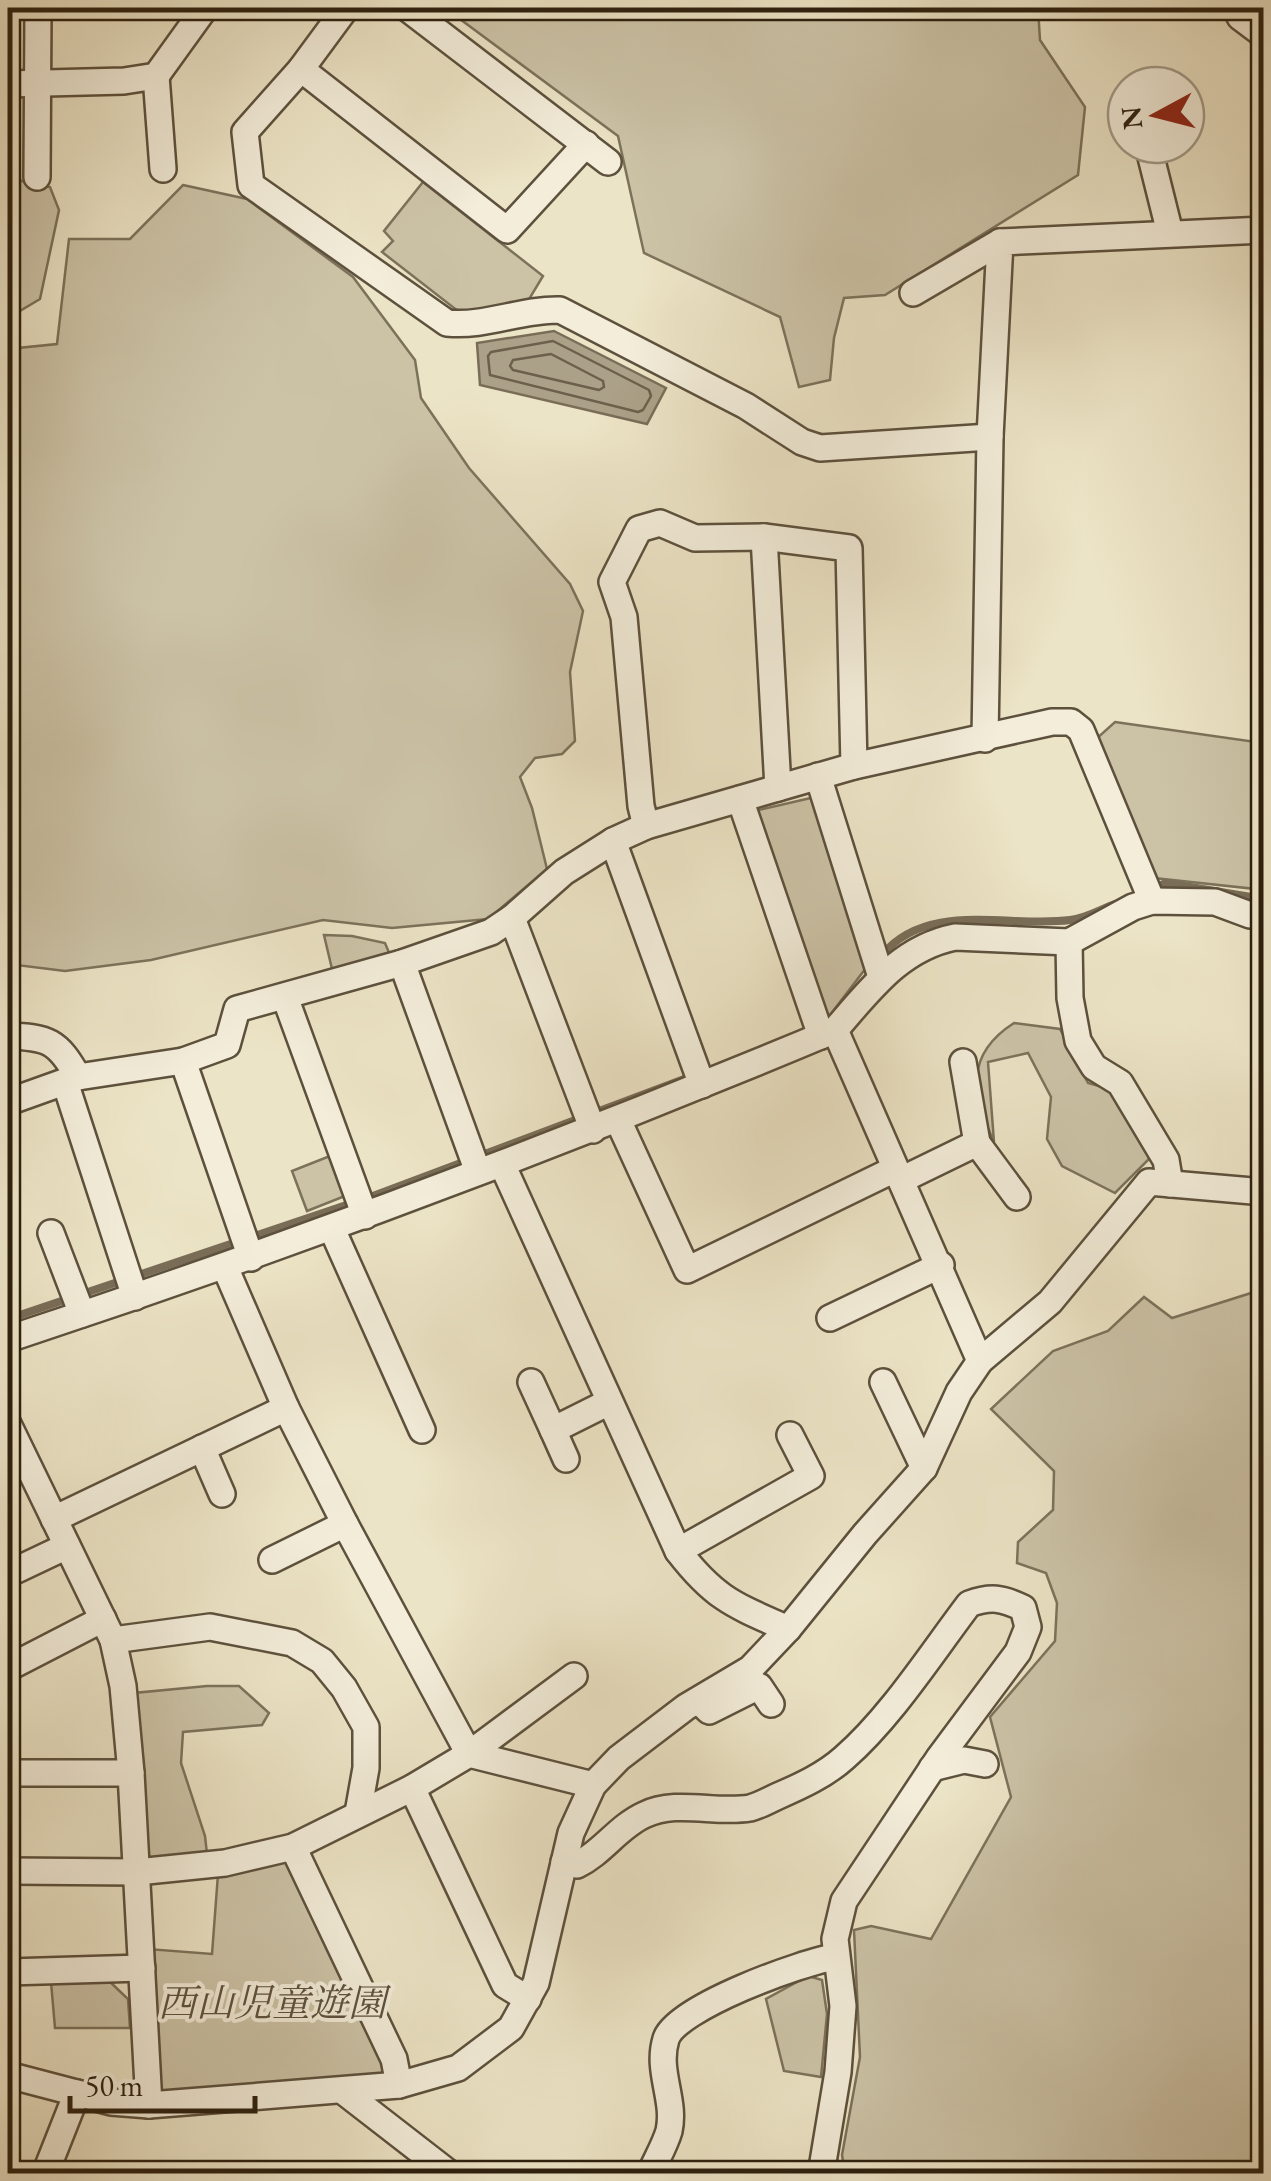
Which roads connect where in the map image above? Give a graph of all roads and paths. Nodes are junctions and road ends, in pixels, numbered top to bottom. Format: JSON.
{"nodes":[{"id":1,"x":38,"y":8,"type":"edge"},
{"id":2,"x":205,"y":8,"type":"edge"},
{"id":3,"x":346,"y":8,"type":"edge"},
{"id":4,"x":407,"y":8,"type":"edge"},
{"id":5,"x":1236,"y":8,"type":"edge"},
{"id":6,"x":1264,"y":35,"type":"edge"},
{"id":7,"x":301,"y":68,"type":"junction"},
{"id":8,"x":156,"y":76,"type":"junction"},
{"id":9,"x":8,"y":84,"type":"edge"},
{"id":10,"x":36,"y":84,"type":"junction"},
{"id":11,"x":586,"y":144,"type":"junction"},
{"id":12,"x":608,"y":162,"type":"dead end"},
{"id":13,"x":1153,"y":165,"type":"edge"},
{"id":14,"x":163,"y":169,"type":"dead end"},
{"id":15,"x":37,"y":177,"type":"dead end"},
{"id":16,"x":1264,"y":230,"type":"edge"},
{"id":17,"x":1170,"y":233,"type":"junction"},
{"id":18,"x":1000,"y":242,"type":"junction"},
{"id":19,"x":913,"y":293,"type":"dead end"},
{"id":20,"x":990,"y":436,"type":"junction"},
{"id":21,"x":764,"y":537,"type":"junction"},
{"id":22,"x":985,"y":739,"type":"junction"},
{"id":23,"x":854,"y":766,"type":"junction"},
{"id":24,"x":818,"y":776,"type":"junction"},
{"id":25,"x":778,"y":788,"type":"junction"},
{"id":26,"x":740,"y":799,"type":"junction"},
{"id":27,"x":646,"y":826,"type":"junction"},
{"id":28,"x":612,"y":841,"type":"junction"},
{"id":29,"x":1152,"y":902,"type":"junction"},
{"id":30,"x":1264,"y":912,"type":"edge"},
{"id":31,"x":512,"y":918,"type":"junction"},
{"id":32,"x":1068,"y":942,"type":"junction"},
{"id":33,"x":402,"y":963,"type":"junction"},
{"id":34,"x":881,"y":977,"type":"junction"},
{"id":35,"x":285,"y":997,"type":"junction"},
{"id":36,"x":823,"y":1026,"type":"junction"},
{"id":37,"x":8,"y":1036,"type":"edge"},
{"id":38,"x":183,"y":1061,"type":"junction"},
{"id":39,"x":963,"y":1062,"type":"dead end"},
{"id":40,"x":71,"y":1080,"type":"junction"},
{"id":41,"x":702,"y":1085,"type":"junction"},
{"id":42,"x":8,"y":1102,"type":"edge"},
{"id":43,"x":618,"y":1120,"type":"junction"},
{"id":44,"x":593,"y":1130,"type":"junction"},
{"id":45,"x":977,"y":1143,"type":"junction"},
{"id":46,"x":490,"y":1168,"type":"junction"},
{"id":47,"x":898,"y":1174,"type":"junction"},
{"id":48,"x":1170,"y":1184,"type":"junction"},
{"id":49,"x":1264,"y":1192,"type":"edge"},
{"id":50,"x":1017,"y":1197,"type":"dead end"},
{"id":51,"x":365,"y":1216,"type":"junction"},
{"id":52,"x":332,"y":1229,"type":"junction"},
{"id":53,"x":50,"y":1233,"type":"dead end"},
{"id":54,"x":251,"y":1258,"type":"junction"},
{"id":55,"x":940,"y":1265,"type":"junction"},
{"id":56,"x":225,"y":1267,"type":"junction"},
{"id":57,"x":135,"y":1297,"type":"junction"},
{"id":58,"x":82,"y":1314,"type":"junction"},
{"id":59,"x":830,"y":1319,"type":"dead end"},
{"id":60,"x":8,"y":1339,"type":"edge"},
{"id":61,"x":980,"y":1362,"type":"junction"},
{"id":62,"x":531,"y":1382,"type":"dead end"},
{"id":63,"x":883,"y":1382,"type":"dead end"},
{"id":64,"x":609,"y":1402,"type":"junction"},
{"id":65,"x":286,"y":1408,"type":"junction"},
{"id":66,"x":8,"y":1424,"type":"edge"},
{"id":67,"x":422,"y":1430,"type":"dead end"},
{"id":68,"x":552,"y":1430,"type":"junction"},
{"id":69,"x":790,"y":1436,"type":"dead end"},
{"id":70,"x":202,"y":1448,"type":"junction"},
{"id":71,"x":566,"y":1459,"type":"dead end"},
{"id":72,"x":924,"y":1468,"type":"junction"},
{"id":73,"x":222,"y":1494,"type":"dead end"},
{"id":74,"x":54,"y":1519,"type":"junction"},
{"id":75,"x":345,"y":1524,"type":"junction"},
{"id":76,"x":67,"y":1546,"type":"junction"},
{"id":77,"x":678,"y":1551,"type":"junction"},
{"id":78,"x":272,"y":1560,"type":"dead end"},
{"id":79,"x":8,"y":1574,"type":"edge"},
{"id":80,"x":788,"y":1629,"type":"junction"},
{"id":81,"x":108,"y":1630,"type":"junction"},
{"id":82,"x":8,"y":1668,"type":"edge"},
{"id":83,"x":574,"y":1676,"type":"dead end"},
{"id":84,"x":698,"y":1700,"type":"junction"},
{"id":85,"x":771,"y":1704,"type":"dead end"},
{"id":86,"x":469,"y":1754,"type":"junction"},
{"id":87,"x":985,"y":1764,"type":"dead end"},
{"id":88,"x":932,"y":1768,"type":"junction"},
{"id":89,"x":131,"y":1773,"type":"junction"},
{"id":90,"x":8,"y":1774,"type":"edge"},
{"id":91,"x":593,"y":1785,"type":"junction"},
{"id":92,"x":412,"y":1788,"type":"junction"},
{"id":93,"x":358,"y":1813,"type":"junction"},
{"id":94,"x":293,"y":1846,"type":"junction"},
{"id":95,"x":564,"y":1862,"type":"junction"},
{"id":96,"x":8,"y":1872,"type":"edge"},
{"id":97,"x":137,"y":1872,"type":"junction"},
{"id":98,"x":836,"y":1957,"type":"junction"},
{"id":99,"x":142,"y":1968,"type":"junction"},
{"id":100,"x":8,"y":1972,"type":"edge"},
{"id":101,"x":528,"y":1999,"type":"junction"},
{"id":102,"x":8,"y":2075,"type":"edge"},
{"id":103,"x":399,"y":2085,"type":"junction"},
{"id":104,"x":343,"y":2090,"type":"junction"},
{"id":105,"x":77,"y":2092,"type":"junction"},
{"id":106,"x":149,"y":2106,"type":"junction"},
{"id":107,"x":45,"y":2174,"type":"edge"},
{"id":108,"x":450,"y":2174,"type":"edge"},
{"id":109,"x":650,"y":2174,"type":"edge"},
{"id":110,"x":821,"y":2174,"type":"edge"}],
"edges":[{"from":1,"to":10,"type":"street"},
{"from":2,"to":8,"type":"street"},
{"from":3,"to":7,"type":"street"},
{"from":4,"to":11,"type":"street"},
{"from":5,"to":6,"type":"street"},
{"from":7,"to":11,"type":"street"},
{"from":7,"to":20,"type":"street"},
{"from":8,"to":10,"type":"street"},
{"from":8,"to":14,"type":"street"},
{"from":9,"to":10,"type":"street"},
{"from":10,"to":15,"type":"street"},
{"from":11,"to":12,"type":"street"},
{"from":13,"to":17,"type":"street"},
{"from":16,"to":17,"type":"street"},
{"from":17,"to":18,"type":"street"},
{"from":18,"to":19,"type":"street"},
{"from":18,"to":20,"type":"street"},
{"from":20,"to":22,"type":"street"},
{"from":21,"to":23,"type":"street"},
{"from":21,"to":25,"type":"street"},
{"from":21,"to":27,"type":"street"},
{"from":22,"to":23,"type":"street"},
{"from":22,"to":29,"type":"street"},
{"from":23,"to":24,"type":"street"},
{"from":24,"to":25,"type":"street"},
{"from":24,"to":34,"type":"street"},
{"from":25,"to":26,"type":"street"},
{"from":26,"to":27,"type":"street"},
{"from":26,"to":36,"type":"street"},
{"from":27,"to":28,"type":"street"},
{"from":28,"to":31,"type":"street"},
{"from":28,"to":41,"type":"street"},
{"from":29,"to":30,"type":"street"},
{"from":29,"to":32,"type":"street"},
{"from":31,"to":33,"type":"street"},
{"from":31,"to":44,"type":"street"},
{"from":32,"to":34,"type":"street"},
{"from":32,"to":48,"type":"street"},
{"from":33,"to":35,"type":"street"},
{"from":33,"to":46,"type":"street"},
{"from":34,"to":36,"type":"street"},
{"from":35,"to":38,"type":"street"},
{"from":35,"to":51,"type":"street"},
{"from":36,"to":41,"type":"street"},
{"from":36,"to":47,"type":"street"},
{"from":37,"to":40,"type":"street"},
{"from":38,"to":40,"type":"street"},
{"from":38,"to":54,"type":"street"},
{"from":39,"to":45,"type":"street"},
{"from":40,"to":42,"type":"street"},
{"from":40,"to":57,"type":"street"},
{"from":41,"to":43,"type":"street"},
{"from":43,"to":44,"type":"street"},
{"from":43,"to":47,"type":"street"},
{"from":44,"to":46,"type":"street"},
{"from":45,"to":47,"type":"street"},
{"from":45,"to":50,"type":"street"},
{"from":46,"to":51,"type":"street"},
{"from":46,"to":64,"type":"street"},
{"from":47,"to":55,"type":"street"},
{"from":48,"to":49,"type":"street"},
{"from":48,"to":61,"type":"street"},
{"from":51,"to":52,"type":"street"},
{"from":52,"to":54,"type":"street"},
{"from":52,"to":67,"type":"street"},
{"from":53,"to":58,"type":"street"},
{"from":54,"to":56,"type":"street"},
{"from":55,"to":59,"type":"street"},
{"from":55,"to":61,"type":"street"},
{"from":56,"to":57,"type":"street"},
{"from":56,"to":65,"type":"street"},
{"from":57,"to":58,"type":"street"},
{"from":58,"to":60,"type":"street"},
{"from":61,"to":72,"type":"street"},
{"from":62,"to":68,"type":"street"},
{"from":63,"to":72,"type":"street"},
{"from":64,"to":68,"type":"street"},
{"from":64,"to":77,"type":"street"},
{"from":65,"to":70,"type":"street"},
{"from":65,"to":75,"type":"street"},
{"from":66,"to":74,"type":"street"},
{"from":68,"to":71,"type":"street"},
{"from":69,"to":77,"type":"street"},
{"from":70,"to":73,"type":"street"},
{"from":70,"to":74,"type":"street"},
{"from":72,"to":80,"type":"street"},
{"from":74,"to":76,"type":"street"},
{"from":75,"to":78,"type":"street"},
{"from":75,"to":86,"type":"street"},
{"from":76,"to":79,"type":"street"},
{"from":76,"to":81,"type":"street"},
{"from":77,"to":80,"type":"street"},
{"from":80,"to":84,"type":"street"},
{"from":81,"to":82,"type":"street"},
{"from":81,"to":89,"type":"street"},
{"from":81,"to":93,"type":"street"},
{"from":83,"to":86,"type":"street"},
{"from":84,"to":85,"type":"street"},
{"from":84,"to":91,"type":"street"},
{"from":86,"to":91,"type":"street"},
{"from":86,"to":92,"type":"street"},
{"from":87,"to":88,"type":"street"},
{"from":88,"to":95,"type":"street"},
{"from":88,"to":98,"type":"street"},
{"from":89,"to":90,"type":"street"},
{"from":89,"to":97,"type":"street"},
{"from":91,"to":95,"type":"street"},
{"from":92,"to":93,"type":"street"},
{"from":92,"to":101,"type":"street"},
{"from":93,"to":94,"type":"street"},
{"from":94,"to":97,"type":"street"},
{"from":94,"to":103,"type":"street"},
{"from":95,"to":101,"type":"street"},
{"from":96,"to":97,"type":"street"},
{"from":97,"to":99,"type":"street"},
{"from":98,"to":109,"type":"street"},
{"from":98,"to":110,"type":"street"},
{"from":99,"to":100,"type":"street"},
{"from":99,"to":106,"type":"street"},
{"from":101,"to":103,"type":"street"},
{"from":102,"to":105,"type":"street"},
{"from":103,"to":104,"type":"street"},
{"from":104,"to":106,"type":"street"},
{"from":104,"to":108,"type":"street"},
{"from":105,"to":106,"type":"street"},
{"from":105,"to":107,"type":"street"}]}
